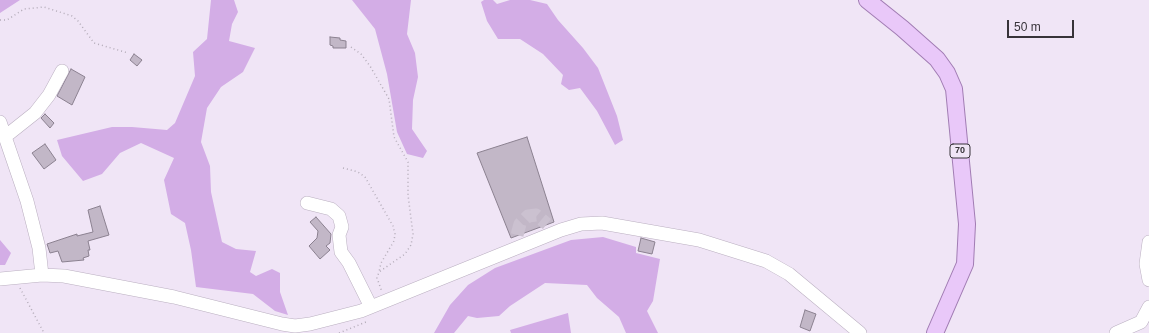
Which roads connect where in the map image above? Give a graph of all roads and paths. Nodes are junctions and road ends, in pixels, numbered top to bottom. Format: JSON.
{"nodes":[{"id":1,"x":867,"y":0,"type":"edge"},
{"id":2,"x":0,"y":20,"type":"edge"},
{"id":3,"x":351,"y":47,"type":"dead end"},
{"id":4,"x":128,"y":53,"type":"dead end"},
{"id":5,"x":62,"y":71,"type":"dead end"},
{"id":6,"x":0,"y":122,"type":"edge"},
{"id":7,"x":3,"y":134,"type":"edge"},
{"id":8,"x":343,"y":168,"type":"dead end"},
{"id":9,"x":307,"y":204,"type":"dead end"},
{"id":10,"x":1149,"y":242,"type":"edge"},
{"id":11,"x":379,"y":272,"type":"junction"},
{"id":12,"x":42,"y":275,"type":"junction"},
{"id":13,"x":15,"y":277,"type":"junction"},
{"id":14,"x":0,"y":279,"type":"edge"},
{"id":15,"x":1149,"y":280,"type":"edge"},
{"id":16,"x":386,"y":301,"type":"junction"},
{"id":17,"x":371,"y":307,"type":"junction"},
{"id":18,"x":1149,"y":307,"type":"edge"},
{"id":19,"x":846,"y":328,"type":"edge"},
{"id":20,"x":44,"y":333,"type":"edge"},
{"id":21,"x":860,"y":333,"type":"edge"},
{"id":22,"x":935,"y":333,"type":"edge"},
{"id":23,"x":1116,"y":333,"type":"edge"}],
"edges":[{"from":1,"to":22,"type":"main road","number":"70"},
{"from":2,"to":4,"type":"path"},
{"from":3,"to":11,"type":"path"},
{"from":5,"to":7,"type":"street"},
{"from":6,"to":7,"type":"street"},
{"from":7,"to":12,"type":"street"},
{"from":8,"to":11,"type":"path"},
{"from":9,"to":17,"type":"street"},
{"from":10,"to":15,"type":"street"},
{"from":11,"to":16,"type":"path"},
{"from":12,"to":13,"type":"street"},
{"from":12,"to":17,"type":"street"},
{"from":13,"to":14,"type":"street"},
{"from":13,"to":20,"type":"path"},
{"from":16,"to":17,"type":"street"},
{"from":16,"to":19,"type":"street"},
{"from":18,"to":23,"type":"street"},
{"from":19,"to":21,"type":"street"}]}
